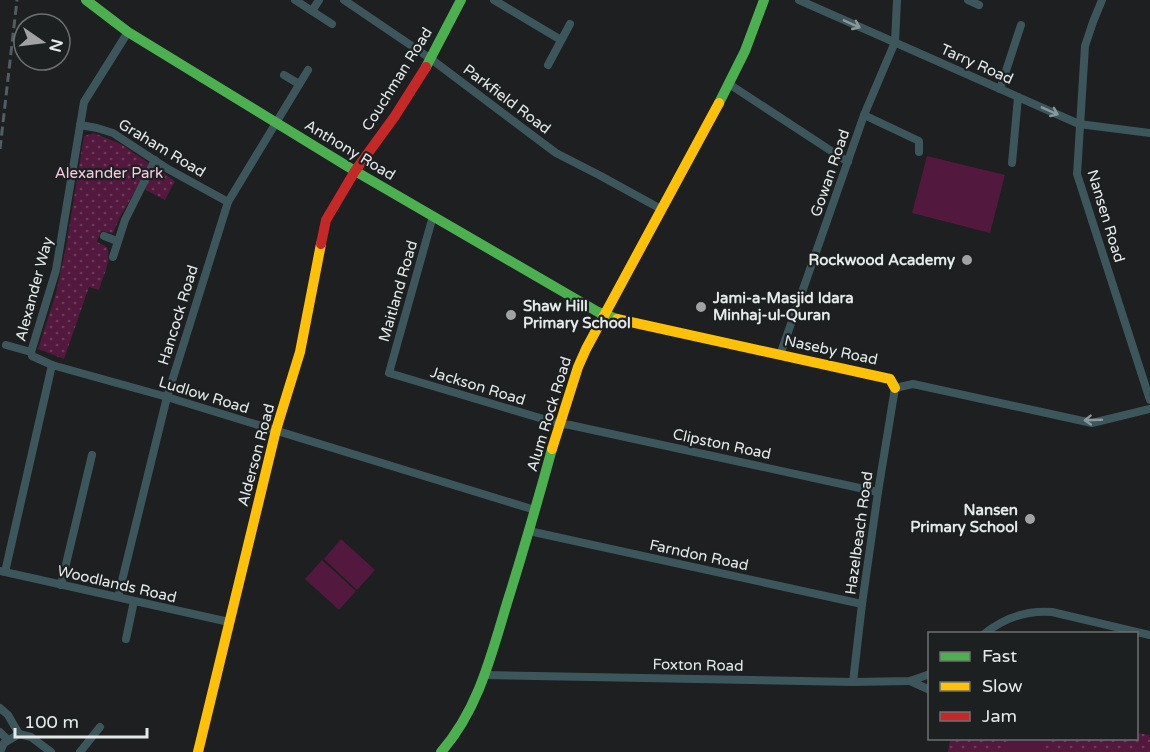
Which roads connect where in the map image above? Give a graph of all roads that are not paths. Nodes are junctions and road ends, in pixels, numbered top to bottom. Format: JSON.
{"nodes":[{"id":1,"x":86,"y":0,"type":"edge"},
{"id":2,"x":295,"y":0,"type":"edge"},
{"id":3,"x":319,"y":0,"type":"edge"},
{"id":4,"x":344,"y":0,"type":"edge"},
{"id":5,"x":460,"y":0,"type":"edge"},
{"id":6,"x":494,"y":0,"type":"edge"},
{"id":7,"x":764,"y":0,"type":"edge"},
{"id":8,"x":799,"y":0,"type":"edge"},
{"id":9,"x":897,"y":0,"type":"edge"},
{"id":10,"x":968,"y":0,"type":"edge"},
{"id":11,"x":1102,"y":0,"type":"edge"},
{"id":12,"x":979,"y":5,"type":"dead end"},
{"id":13,"x":312,"y":11,"type":"junction"},
{"id":14,"x":332,"y":24,"type":"dead end"},
{"id":15,"x":570,"y":24,"type":"dead end"},
{"id":16,"x":1021,"y":25,"type":"dead end"},
{"id":17,"x":128,"y":32,"type":"junction"},
{"id":18,"x":561,"y":40,"type":"junction"},
{"id":19,"x":895,"y":42,"type":"junction"},
{"id":20,"x":431,"y":59,"type":"junction"},
{"id":21,"x":548,"y":65,"type":"dead end"},
{"id":22,"x":308,"y":70,"type":"dead end"},
{"id":23,"x":284,"y":75,"type":"dead end"},
{"id":24,"x":299,"y":84,"type":"junction"},
{"id":25,"x":729,"y":84,"type":"junction"},
{"id":26,"x":1000,"y":89,"type":"junction"},
{"id":27,"x":1018,"y":97,"type":"junction"},
{"id":28,"x":864,"y":116,"type":"junction"},
{"id":29,"x":275,"y":122,"type":"junction"},
{"id":30,"x":1079,"y":124,"type":"junction"},
{"id":31,"x":80,"y":125,"type":"junction"},
{"id":32,"x":1150,"y":133,"type":"edge"},
{"id":33,"x":919,"y":152,"type":"dead end"},
{"id":34,"x":155,"y":160,"type":"junction"},
{"id":35,"x":848,"y":162,"type":"junction"},
{"id":36,"x":1012,"y":163,"type":"dead end"},
{"id":37,"x":355,"y":171,"type":"junction"},
{"id":38,"x":228,"y":202,"type":"junction"},
{"id":39,"x":661,"y":209,"type":"junction"},
{"id":40,"x":433,"y":216,"type":"junction"},
{"id":41,"x":104,"y":236,"type":"dead end"},
{"id":42,"x":117,"y":241,"type":"junction"},
{"id":43,"x":113,"y":257,"type":"dead end"},
{"id":44,"x":605,"y":315,"type":"junction"},
{"id":45,"x":6,"y":345,"type":"dead end"},
{"id":46,"x":31,"y":352,"type":"junction"},
{"id":47,"x":780,"y":355,"type":"junction"},
{"id":48,"x":52,"y":365,"type":"junction"},
{"id":49,"x":389,"y":373,"type":"joint"},
{"id":50,"x":895,"y":388,"type":"junction"},
{"id":51,"x":167,"y":397,"type":"junction"},
{"id":52,"x":1150,"y":400,"type":"edge"},
{"id":53,"x":1150,"y":409,"type":"edge"},
{"id":54,"x":560,"y":424,"type":"junction"},
{"id":55,"x":276,"y":430,"type":"junction"},
{"id":56,"x":92,"y":455,"type":"dead end"},
{"id":57,"x":878,"y":492,"type":"junction"},
{"id":58,"x":535,"y":510,"type":"junction"},
{"id":59,"x":529,"y":531,"type":"junction"},
{"id":60,"x":3,"y":572,"type":"edge"},
{"id":61,"x":61,"y":585,"type":"junction"},
{"id":62,"x":118,"y":597,"type":"junction"},
{"id":63,"x":134,"y":601,"type":"junction"},
{"id":64,"x":862,"y":604,"type":"junction"},
{"id":65,"x":229,"y":622,"type":"junction"},
{"id":66,"x":986,"y":632,"type":"edge"},
{"id":67,"x":1137,"y":632,"type":"edge"},
{"id":68,"x":126,"y":639,"type":"dead end"},
{"id":69,"x":485,"y":675,"type":"junction"},
{"id":70,"x":928,"y":675,"type":"edge"},
{"id":71,"x":910,"y":681,"type":"junction"},
{"id":72,"x":853,"y":682,"type":"junction"},
{"id":73,"x":928,"y":689,"type":"edge"},
{"id":74,"x":0,"y":708,"type":"edge"},
{"id":75,"x":99,"y":727,"type":"dead end"},
{"id":76,"x":0,"y":732,"type":"edge"},
{"id":77,"x":19,"y":734,"type":"junction"},
{"id":78,"x":8,"y":740,"type":"junction"},
{"id":79,"x":0,"y":752,"type":"edge"},
{"id":80,"x":51,"y":752,"type":"edge"},
{"id":81,"x":80,"y":752,"type":"edge"},
{"id":82,"x":198,"y":752,"type":"edge"},
{"id":83,"x":441,"y":752,"type":"edge"}],
"edges":[{"from":1,"to":17,"type":"street","name":"Anthony Road"},
{"from":2,"to":13,"type":"street"},
{"from":3,"to":13,"type":"street"},
{"from":4,"to":20,"type":"street","name":"Parkfield Road"},
{"from":5,"to":20,"type":"street","name":"Couchman Road"},
{"from":6,"to":18,"type":"street"},
{"from":7,"to":25,"type":"street","name":"Alum Rock Road"},
{"from":8,"to":19,"type":"street","name":"Tarry Road","one_way":true},
{"from":9,"to":19,"type":"street","name":"Gowan Road"},
{"from":10,"to":12,"type":"street"},
{"from":11,"to":30,"type":"street","name":"Nansen Road"},
{"from":13,"to":14,"type":"street"},
{"from":15,"to":18,"type":"street"},
{"from":16,"to":26,"type":"street"},
{"from":17,"to":29,"type":"street","name":"Anthony Road"},
{"from":17,"to":31,"type":"street","name":"Alexander Way"},
{"from":18,"to":21,"type":"street"},
{"from":19,"to":26,"type":"street","name":"Tarry Road"},
{"from":19,"to":28,"type":"street","name":"Gowan Road"},
{"from":20,"to":37,"type":"street","name":"Couchman Road"},
{"from":20,"to":39,"type":"street","name":"Parkfield Road"},
{"from":22,"to":24,"type":"street","name":"Hancock Road"},
{"from":23,"to":24,"type":"street"},
{"from":24,"to":29,"type":"street","name":"Hancock Road"},
{"from":25,"to":35,"type":"street"},
{"from":25,"to":39,"type":"street","name":"Alum Rock Road"},
{"from":26,"to":27,"type":"street","name":"Tarry Road"},
{"from":27,"to":30,"type":"street","name":"Tarry Road","one_way":true},
{"from":27,"to":36,"type":"street"},
{"from":28,"to":33,"type":"street"},
{"from":28,"to":35,"type":"street","name":"Gowan Road"},
{"from":29,"to":37,"type":"street","name":"Anthony Road"},
{"from":29,"to":38,"type":"street","name":"Hancock Road"},
{"from":30,"to":32,"type":"street","name":"Tarry Road"},
{"from":30,"to":52,"type":"street","name":"Nansen Road"},
{"from":31,"to":34,"type":"street","name":"Graham Road"},
{"from":31,"to":46,"type":"street","name":"Alexander Way"},
{"from":34,"to":38,"type":"street","name":"Graham Road"},
{"from":34,"to":42,"type":"street"},
{"from":35,"to":47,"type":"street","name":"Gowan Road"},
{"from":37,"to":40,"type":"street","name":"Anthony Road"},
{"from":37,"to":55,"type":"street","name":"Alderson Road"},
{"from":38,"to":51,"type":"street","name":"Hancock Road"},
{"from":39,"to":44,"type":"street","name":"Alum Rock Road"},
{"from":40,"to":44,"type":"street","name":"Anthony Road"},
{"from":40,"to":49,"type":"street","name":"Maitland Road"},
{"from":41,"to":42,"type":"street"},
{"from":42,"to":43,"type":"street"},
{"from":44,"to":47,"type":"street","name":"Naseby Road"},
{"from":44,"to":54,"type":"street","name":"Alum Rock Road"},
{"from":45,"to":46,"type":"street","name":"Ludlow Road"},
{"from":46,"to":48,"type":"street","name":"Ludlow Road"},
{"from":47,"to":50,"type":"street","name":"Naseby Road"},
{"from":48,"to":51,"type":"street","name":"Ludlow Road"},
{"from":48,"to":60,"type":"street"},
{"from":49,"to":54,"type":"street","name":"Jackson Road"},
{"from":53,"to":50,"type":"street","one_way":true},
{"from":50,"to":57,"type":"street","name":"Hazelbeach Road"},
{"from":51,"to":55,"type":"street","name":"Ludlow Road"},
{"from":51,"to":62,"type":"street","name":"Hancock Road"},
{"from":54,"to":57,"type":"street","name":"Clipston Road"},
{"from":54,"to":58,"type":"street","name":"Alum Rock Road"},
{"from":55,"to":58,"type":"street","name":"Ludlow Road"},
{"from":55,"to":65,"type":"street","name":"Alderson Road"},
{"from":56,"to":61,"type":"street"},
{"from":57,"to":64,"type":"street","name":"Hazelbeach Road"},
{"from":58,"to":59,"type":"street","name":"Alum Rock Road"},
{"from":59,"to":64,"type":"street","name":"Farndon Road"},
{"from":59,"to":69,"type":"street","name":"Alum Rock Road"},
{"from":60,"to":61,"type":"street","name":"Woodlands Road"},
{"from":61,"to":62,"type":"street","name":"Woodlands Road"},
{"from":62,"to":63,"type":"street","name":"Woodlands Road"},
{"from":63,"to":65,"type":"street","name":"Woodlands Road"},
{"from":63,"to":68,"type":"street"},
{"from":64,"to":72,"type":"street","name":"Hazelbeach Road"},
{"from":65,"to":82,"type":"street","name":"Alderson Road"},
{"from":66,"to":67,"type":"street"},
{"from":69,"to":72,"type":"street","name":"Foxton Road"},
{"from":69,"to":83,"type":"street","name":"Alum Rock Road"},
{"from":70,"to":71,"type":"street"},
{"from":71,"to":72,"type":"street","name":"Foxton Road"},
{"from":71,"to":73,"type":"street"},
{"from":74,"to":77,"type":"street"},
{"from":75,"to":81,"type":"street"},
{"from":76,"to":78,"type":"street"},
{"from":77,"to":78,"type":"street"},
{"from":77,"to":80,"type":"street"},
{"from":78,"to":79,"type":"street"}]}
